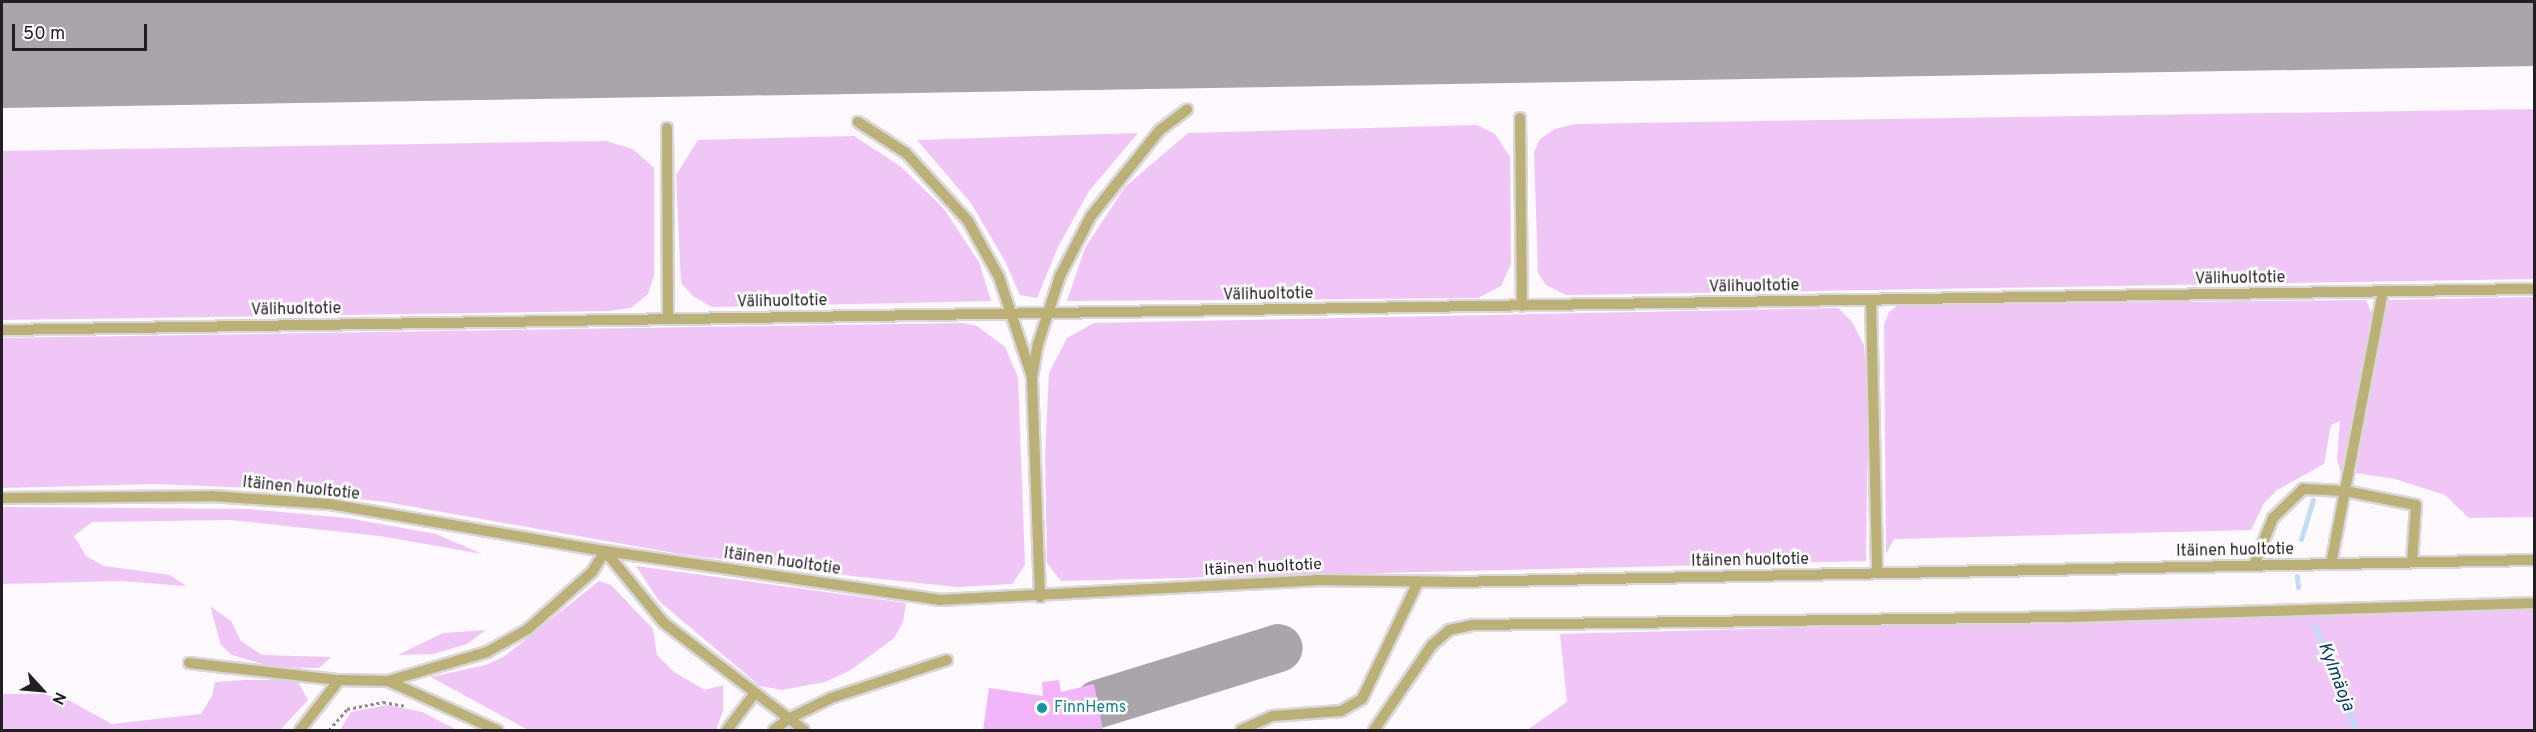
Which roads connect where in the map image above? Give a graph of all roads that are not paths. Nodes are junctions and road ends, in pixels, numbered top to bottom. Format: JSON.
{"nodes":[{"id":1,"x":1187,"y":110,"type":"dead end"},
{"id":2,"x":1520,"y":118,"type":"dead end"},
{"id":3,"x":858,"y":122,"type":"dead end"},
{"id":4,"x":668,"y":128,"type":"dead end"},
{"id":5,"x":2535,"y":289,"type":"edge"},
{"id":6,"x":2383,"y":292,"type":"junction"},
{"id":7,"x":1871,"y":300,"type":"junction"},
{"id":8,"x":1522,"y":306,"type":"junction"},
{"id":9,"x":1014,"y":314,"type":"junction"},
{"id":10,"x":1048,"y":314,"type":"junction"},
{"id":11,"x":668,"y":318,"type":"junction"},
{"id":12,"x":2,"y":330,"type":"edge"},
{"id":13,"x":1032,"y":377,"type":"junction"},
{"id":14,"x":2345,"y":490,"type":"junction"},
{"id":15,"x":2,"y":498,"type":"edge"},
{"id":16,"x":605,"y":552,"type":"junction"},
{"id":17,"x":2535,"y":560,"type":"edge"},
{"id":18,"x":2412,"y":562,"type":"junction"},
{"id":19,"x":2331,"y":564,"type":"junction"},
{"id":20,"x":2254,"y":565,"type":"junction"},
{"id":21,"x":1877,"y":573,"type":"junction"},
{"id":22,"x":1418,"y":582,"type":"junction"},
{"id":23,"x":1040,"y":597,"type":"junction"},
{"id":24,"x":2535,"y":603,"type":"edge"},
{"id":25,"x":947,"y":660,"type":"dead end"},
{"id":26,"x":189,"y":663,"type":"dead end"},
{"id":27,"x":339,"y":680,"type":"junction"},
{"id":28,"x":388,"y":681,"type":"junction"},
{"id":29,"x":755,"y":693,"type":"junction"},
{"id":30,"x":788,"y":719,"type":"junction"},
{"id":31,"x":300,"y":730,"type":"edge"},
{"id":32,"x":497,"y":730,"type":"edge"},
{"id":33,"x":727,"y":730,"type":"edge"},
{"id":34,"x":774,"y":730,"type":"edge"},
{"id":35,"x":804,"y":730,"type":"edge"},
{"id":36,"x":1240,"y":730,"type":"edge"},
{"id":37,"x":1374,"y":730,"type":"edge"}],
"edges":[{"from":1,"to":10,"type":"lane"},
{"from":2,"to":8,"type":"lane"},
{"from":3,"to":9,"type":"lane"},
{"from":4,"to":11,"type":"lane"},
{"from":5,"to":6,"type":"lane","name":"Välihuoltotie"},
{"from":6,"to":7,"type":"lane","name":"Välihuoltotie"},
{"from":6,"to":14,"type":"lane"},
{"from":7,"to":8,"type":"lane","name":"Välihuoltotie"},
{"from":7,"to":21,"type":"lane"},
{"from":8,"to":10,"type":"lane","name":"Välihuoltotie"},
{"from":9,"to":10,"type":"lane","name":"Välihuoltotie"},
{"from":9,"to":11,"type":"lane","name":"Välihuoltotie"},
{"from":9,"to":13,"type":"lane"},
{"from":10,"to":13,"type":"lane"},
{"from":11,"to":12,"type":"lane","name":"Välihuoltotie"},
{"from":13,"to":23,"type":"lane"},
{"from":14,"to":18,"type":"lane"},
{"from":14,"to":19,"type":"lane"},
{"from":14,"to":20,"type":"lane"},
{"from":15,"to":16,"type":"lane","name":"Itäinen huoltotie"},
{"from":16,"to":23,"type":"lane","name":"Itäinen huoltotie"},
{"from":16,"to":28,"type":"lane"},
{"from":16,"to":29,"type":"lane"},
{"from":17,"to":18,"type":"lane","name":"Itäinen huoltotie"},
{"from":18,"to":19,"type":"lane","name":"Itäinen huoltotie"},
{"from":19,"to":20,"type":"lane","name":"Itäinen huoltotie"},
{"from":20,"to":21,"type":"lane","name":"Itäinen huoltotie"},
{"from":21,"to":22,"type":"lane","name":"Itäinen huoltotie"},
{"from":22,"to":23,"type":"lane","name":"Itäinen huoltotie"},
{"from":22,"to":36,"type":"lane"},
{"from":24,"to":37,"type":"lane"},
{"from":25,"to":30,"type":"lane"},
{"from":26,"to":27,"type":"lane"},
{"from":27,"to":28,"type":"lane"},
{"from":27,"to":31,"type":"lane"},
{"from":28,"to":32,"type":"lane"},
{"from":29,"to":30,"type":"lane"},
{"from":29,"to":33,"type":"lane"},
{"from":30,"to":34,"type":"lane"},
{"from":30,"to":35,"type":"lane"}]}
